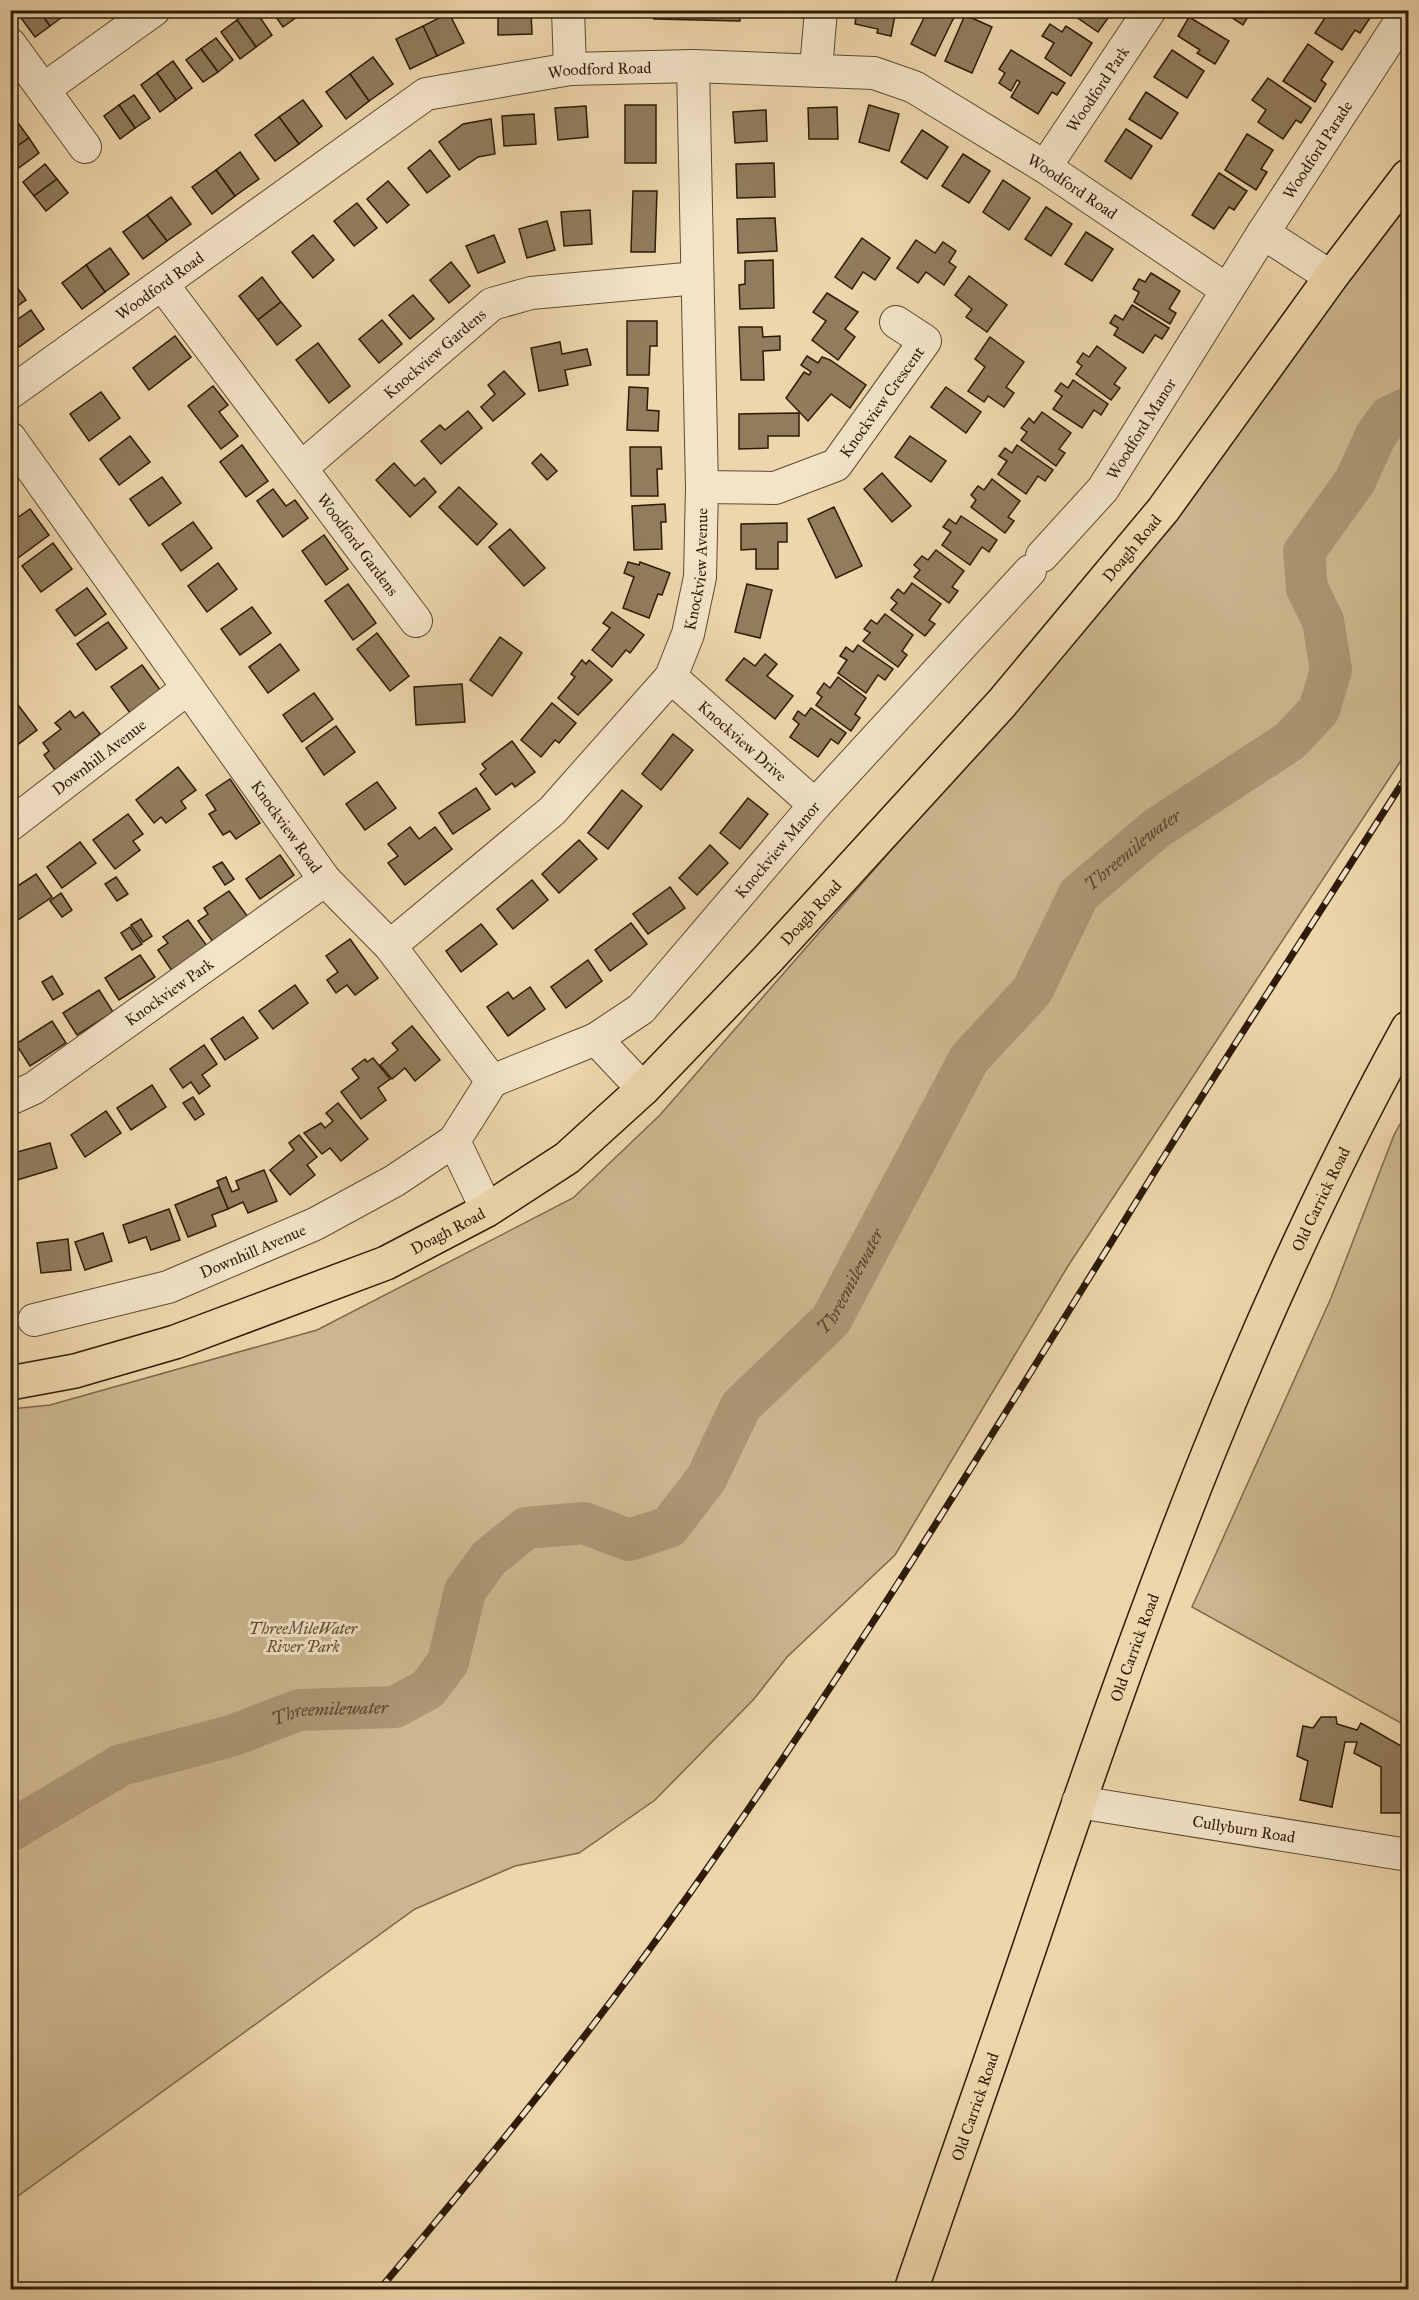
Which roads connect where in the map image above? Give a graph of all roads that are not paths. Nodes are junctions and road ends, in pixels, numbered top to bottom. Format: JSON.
{"nodes":[{"id":1,"x":154,"y":10,"type":"edge"},
{"id":2,"x":568,"y":10,"type":"edge"},
{"id":3,"x":821,"y":10,"type":"edge"},
{"id":4,"x":1150,"y":10,"type":"edge"},
{"id":5,"x":1408,"y":10,"type":"edge"},
{"id":6,"x":10,"y":44,"type":"edge"},
{"id":7,"x":693,"y":66,"type":"junction"},
{"id":8,"x":570,"y":69,"type":"junction"},
{"id":9,"x":816,"y":69,"type":"junction"},
{"id":10,"x":44,"y":89,"type":"junction"},
{"id":11,"x":85,"y":147,"type":"dead end"},
{"id":12,"x":1045,"y":167,"type":"junction"},
{"id":13,"x":1408,"y":176,"type":"edge"},
{"id":14,"x":1263,"y":232,"type":"junction"},
{"id":15,"x":1331,"y":277,"type":"junction"},
{"id":16,"x":697,"y":278,"type":"junction"},
{"id":17,"x":162,"y":284,"type":"junction"},
{"id":18,"x":1227,"y":290,"type":"junction"},
{"id":19,"x":896,"y":322,"type":"dead end"},
{"id":20,"x":10,"y":393,"type":"edge"},
{"id":21,"x":10,"y":438,"type":"edge"},
{"id":22,"x":301,"y":468,"type":"junction"},
{"id":23,"x":702,"y":488,"type":"junction"},
{"id":24,"x":1036,"y":564,"type":"joint"},
{"id":25,"x":416,"y":621,"type":"dead end"},
{"id":26,"x":671,"y":677,"type":"junction"},
{"id":27,"x":188,"y":687,"type":"junction"},
{"id":28,"x":815,"y":805,"type":"junction"},
{"id":29,"x":10,"y":825,"type":"edge"},
{"id":30,"x":325,"y":879,"type":"junction"},
{"id":31,"x":390,"y":946,"type":"junction"},
{"id":32,"x":1408,"y":1028,"type":"edge"},
{"id":33,"x":596,"y":1039,"type":"junction"},
{"id":34,"x":492,"y":1081,"type":"junction"},
{"id":35,"x":643,"y":1089,"type":"junction"},
{"id":36,"x":10,"y":1099,"type":"edge"},
{"id":37,"x":454,"y":1141,"type":"junction"},
{"id":38,"x":488,"y":1209,"type":"junction"},
{"id":39,"x":34,"y":1320,"type":"dead end"},
{"id":40,"x":10,"y":1383,"type":"edge"},
{"id":41,"x":1078,"y":1802,"type":"junction"},
{"id":42,"x":1408,"y":1855,"type":"edge"},
{"id":43,"x":911,"y":2289,"type":"edge"}],
"edges":[{"from":1,"to":10,"type":"street"},
{"from":2,"to":8,"type":"street"},
{"from":3,"to":9,"type":"street"},
{"from":4,"to":12,"type":"street","name":"Woodford Park"},
{"from":5,"to":14,"type":"street","name":"Woodford Parade"},
{"from":6,"to":10,"type":"street"},
{"from":7,"to":8,"type":"street","name":"Woodford Road"},
{"from":7,"to":9,"type":"street","name":"Woodford Road"},
{"from":7,"to":16,"type":"street","name":"Knockview Avenue"},
{"from":8,"to":17,"type":"street","name":"Woodford Road"},
{"from":9,"to":12,"type":"street","name":"Woodford Road"},
{"from":10,"to":11,"type":"street"},
{"from":12,"to":18,"type":"street","name":"Woodford Road"},
{"from":13,"to":15,"type":"main road","name":"Doagh Road"},
{"from":14,"to":15,"type":"street"},
{"from":14,"to":18,"type":"street","name":"Woodford Parade"},
{"from":15,"to":35,"type":"main road","name":"Doagh Road"},
{"from":16,"to":22,"type":"street","name":"Knockview Gardens"},
{"from":16,"to":23,"type":"street","name":"Knockview Avenue"},
{"from":17,"to":20,"type":"street","name":"Woodford Road"},
{"from":17,"to":22,"type":"street","name":"Woodford Gardens"},
{"from":18,"to":24,"type":"street","name":"Woodford Manor"},
{"from":19,"to":23,"type":"street","name":"Knockview Crescent"},
{"from":21,"to":27,"type":"street","name":"Knockview Road"},
{"from":22,"to":25,"type":"street","name":"Woodford Gardens"},
{"from":23,"to":26,"type":"street","name":"Knockview Avenue"},
{"from":24,"to":28,"type":"street","name":"Knockview Manor"},
{"from":26,"to":28,"type":"street","name":"Knockview Drive"},
{"from":26,"to":31,"type":"street","name":"Knockview Avenue"},
{"from":27,"to":29,"type":"street","name":"Downhill Avenue"},
{"from":27,"to":30,"type":"street","name":"Knockview Road"},
{"from":28,"to":33,"type":"street","name":"Knockview Manor"},
{"from":30,"to":31,"type":"street","name":"Knockview Road"},
{"from":30,"to":36,"type":"street","name":"Knockview Park"},
{"from":31,"to":34,"type":"street","name":"Knockview Road"},
{"from":32,"to":41,"type":"main road","name":"Old Carrick Road"},
{"from":33,"to":34,"type":"street","name":"Knockview Manor"},
{"from":33,"to":35,"type":"street"},
{"from":34,"to":37,"type":"street"},
{"from":35,"to":38,"type":"main road","name":"Doagh Road"},
{"from":37,"to":38,"type":"street"},
{"from":37,"to":39,"type":"street","name":"Downhill Avenue"},
{"from":38,"to":40,"type":"main road","name":"Doagh Road"},
{"from":41,"to":42,"type":"street","name":"Cullyburn Road"},
{"from":41,"to":43,"type":"main road","name":"Old Carrick Road"}]}
